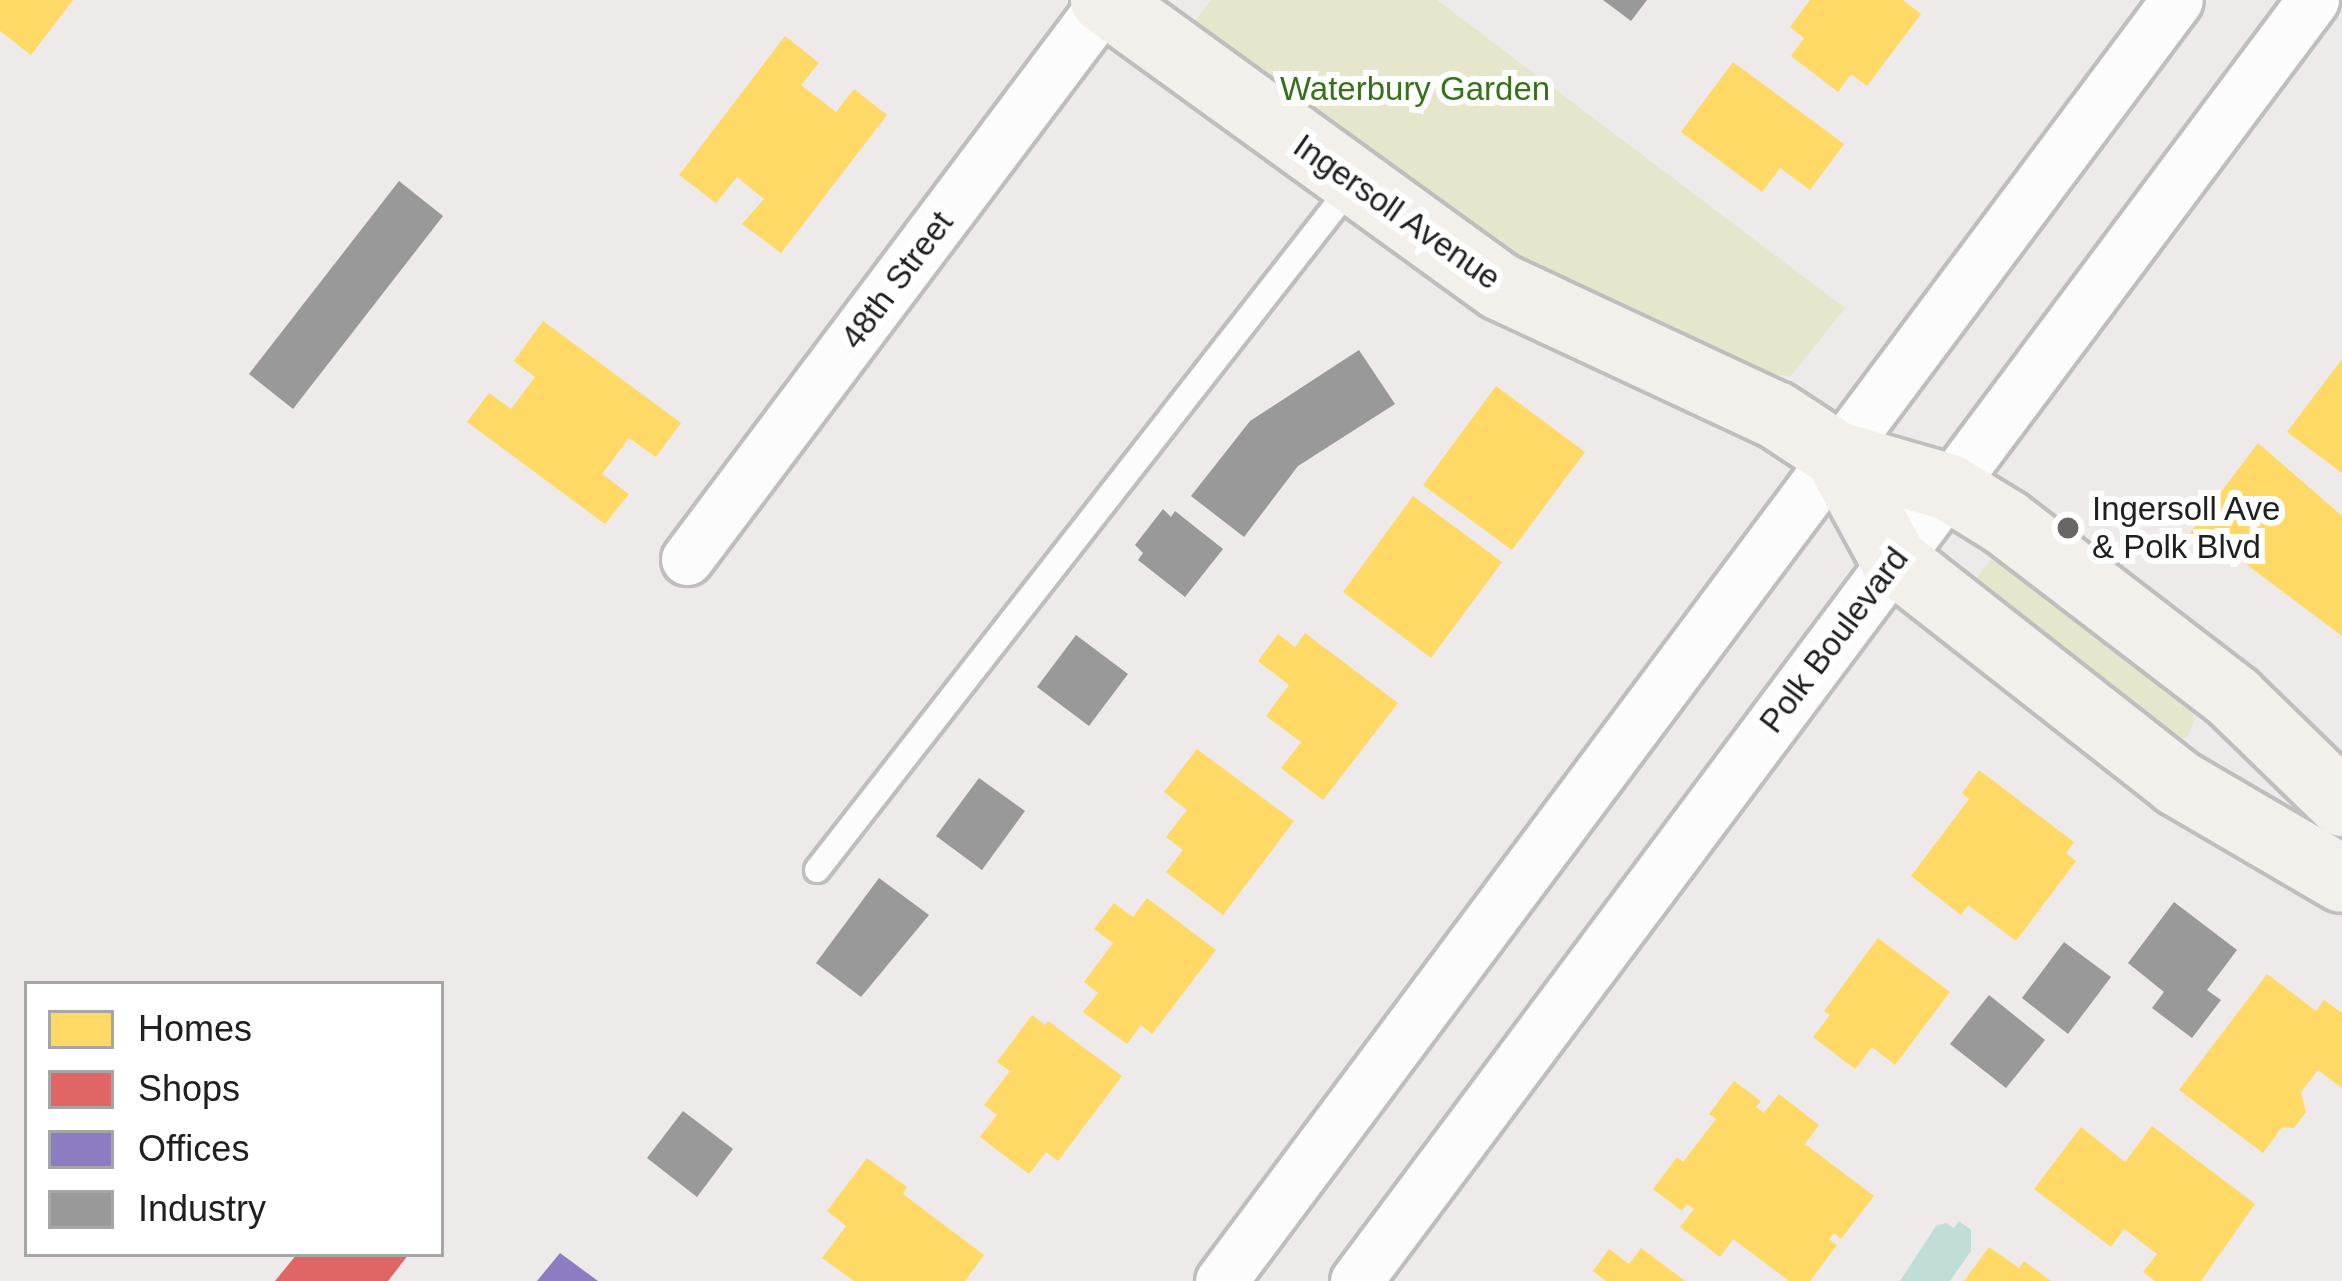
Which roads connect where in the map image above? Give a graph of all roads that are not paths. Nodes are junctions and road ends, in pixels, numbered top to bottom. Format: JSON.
{"nodes":[{"id":1,"x":2177,"y":0,"type":"edge"},
{"id":2,"x":2313,"y":0,"type":"edge"},
{"id":3,"x":1117,"y":4,"type":"edge"},
{"id":4,"x":1354,"y":184,"type":"junction"},
{"id":5,"x":1837,"y":455,"type":"junction"},
{"id":6,"x":1948,"y":488,"type":"junction"},
{"id":7,"x":687,"y":559,"type":"dead end"},
{"id":8,"x":1894,"y":560,"type":"junction"},
{"id":9,"x":2342,"y":802,"type":"edge"},
{"id":10,"x":817,"y":870,"type":"dead end"},
{"id":11,"x":2342,"y":878,"type":"edge"},
{"id":12,"x":1222,"y":1281,"type":"edge"},
{"id":13,"x":1356,"y":1281,"type":"edge"}],
"edges":[{"from":1,"to":5,"type":"street"},
{"from":2,"to":6,"type":"street","name":"Polk Boulevard"},
{"from":3,"to":4,"type":"main road","name":"Ingersoll Avenue"},
{"from":3,"to":7,"type":"street","name":"48th Street"},
{"from":4,"to":5,"type":"main road","name":"Ingersoll Avenue"},
{"from":4,"to":10,"type":"lane"},
{"from":5,"to":6,"type":"main road","name":"Ingersoll Avenue"},
{"from":5,"to":8,"type":"main road","name":"Ingersoll Avenue"},
{"from":5,"to":12,"type":"street"},
{"from":6,"to":8,"type":"street","name":"Polk Boulevard"},
{"from":6,"to":9,"type":"main road","name":"Ingersoll Avenue"},
{"from":8,"to":11,"type":"main road","name":"Ingersoll Avenue"},
{"from":8,"to":13,"type":"street","name":"Polk Boulevard"}]}
